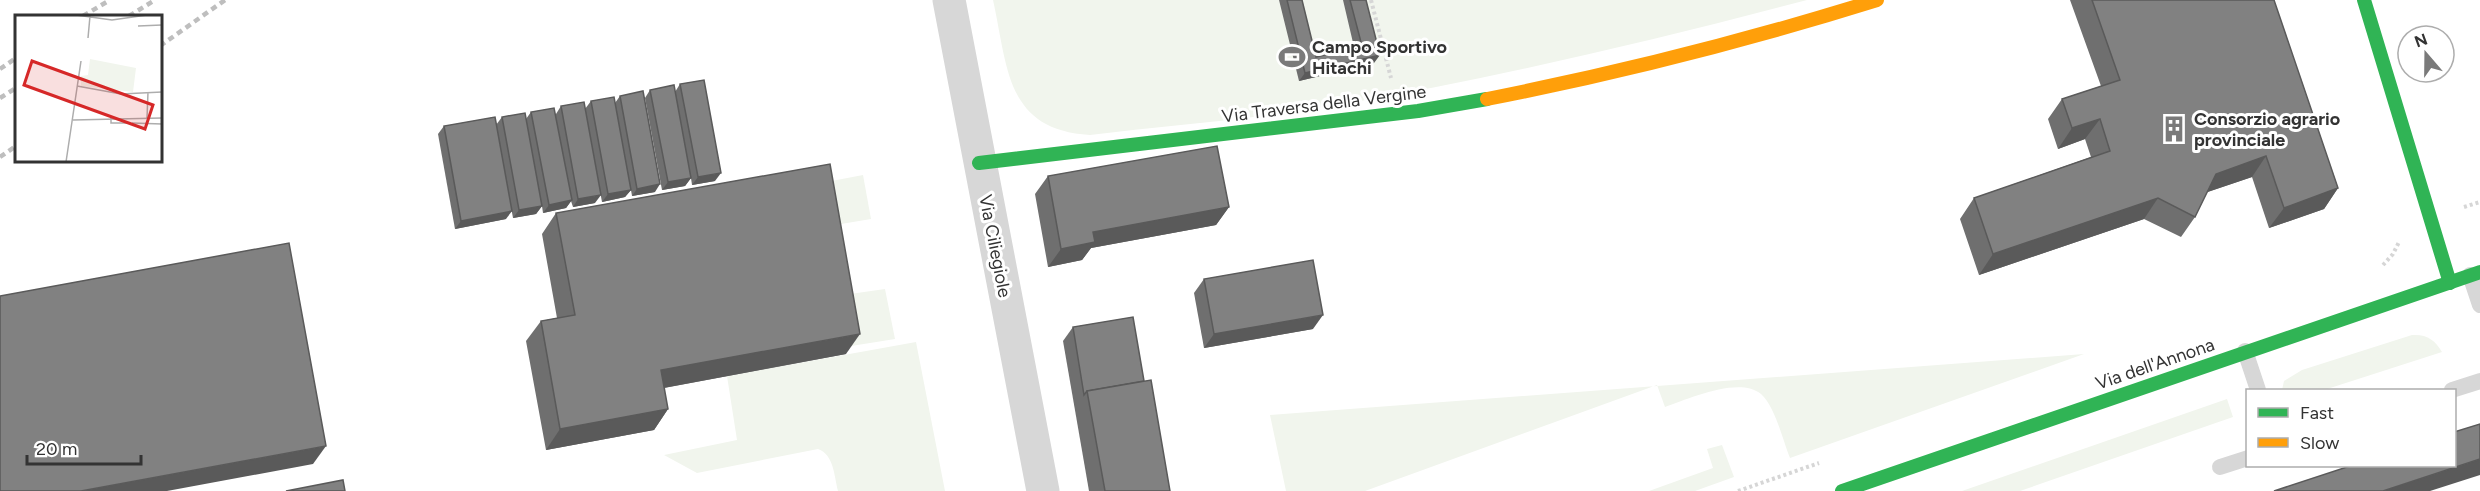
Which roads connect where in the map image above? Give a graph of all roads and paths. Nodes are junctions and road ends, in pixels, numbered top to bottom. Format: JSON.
{"nodes":[{"id":1,"x":949,"y":0,"type":"edge"},
{"id":2,"x":1371,"y":0,"type":"edge"},
{"id":3,"x":1877,"y":0,"type":"edge"},
{"id":4,"x":2364,"y":0,"type":"edge"},
{"id":5,"x":1418,"y":111,"type":"junction"},
{"id":6,"x":979,"y":163,"type":"junction"},
{"id":7,"x":2475,"y":274,"type":"edge"},
{"id":8,"x":2450,"y":283,"type":"junction"},
{"id":9,"x":2480,"y":305,"type":"edge"},
{"id":10,"x":2245,"y":351,"type":"junction"},
{"id":11,"x":2480,"y":381,"type":"edge"},
{"id":12,"x":2258,"y":389,"type":"edge"},
{"id":13,"x":2455,"y":389,"type":"edge"},
{"id":14,"x":2246,"y":458,"type":"edge"},
{"id":15,"x":2220,"y":467,"type":"dead end"},
{"id":16,"x":1043,"y":491,"type":"edge"},
{"id":17,"x":1842,"y":491,"type":"edge"}],
"edges":[{"from":1,"to":6,"type":"street","name":"Via Ciliegiole"},
{"from":2,"to":5,"type":"path"},
{"from":3,"to":5,"type":"street","name":"Via Traversa della Vergine"},
{"from":4,"to":8,"type":"street"},
{"from":5,"to":6,"type":"street","name":"Via Traversa della Vergine"},
{"from":6,"to":16,"type":"street","name":"Via Ciliegiole"},
{"from":7,"to":8,"type":"street","name":"Via dell'Annona"},
{"from":7,"to":9,"type":"lane"},
{"from":8,"to":10,"type":"street","name":"Via dell'Annona"},
{"from":10,"to":12,"type":"lane"},
{"from":10,"to":17,"type":"street","name":"Via dell'Annona"},
{"from":11,"to":13,"type":"lane"},
{"from":14,"to":15,"type":"lane"}]}
